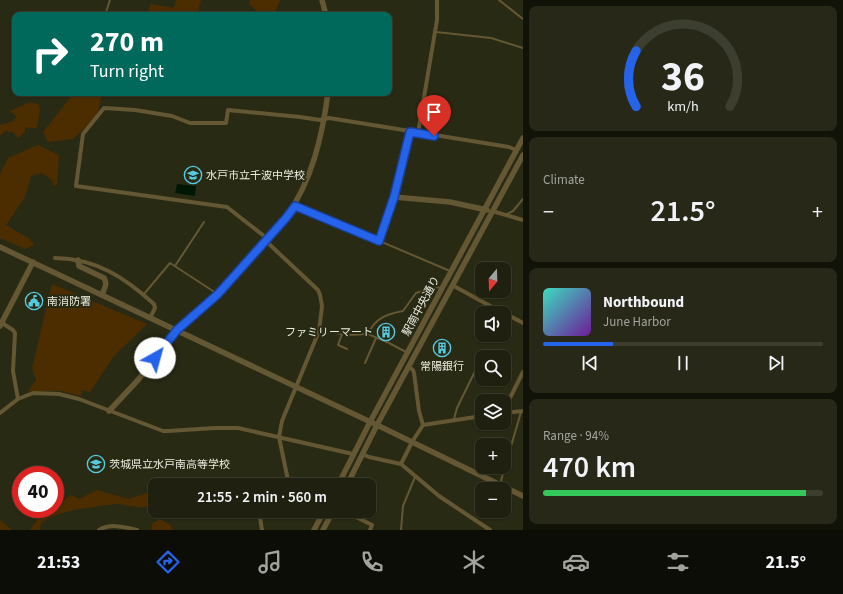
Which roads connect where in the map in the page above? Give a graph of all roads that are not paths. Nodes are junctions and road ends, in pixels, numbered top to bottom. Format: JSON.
{"nodes":[{"id":1,"x":110,"y":0,"type":"edge"},
{"id":2,"x":322,"y":0,"type":"edge"},
{"id":3,"x":438,"y":0,"type":"edge"},
{"id":4,"x":499,"y":0,"type":"edge"},
{"id":5,"x":106,"y":12,"type":"edge"},
{"id":6,"x":325,"y":12,"type":"edge"},
{"id":7,"x":523,"y":18,"type":"edge"},
{"id":8,"x":434,"y":32,"type":"junction"},
{"id":9,"x":523,"y":48,"type":"edge"},
{"id":10,"x":328,"y":96,"type":"edge"},
{"id":11,"x":324,"y":118,"type":"junction"},
{"id":12,"x":410,"y":132,"type":"junction"},
{"id":13,"x":418,"y":133,"type":"junction"},
{"id":14,"x":523,"y":138,"type":"edge"},
{"id":15,"x":516,"y":150,"type":"junction"},
{"id":16,"x":523,"y":155,"type":"edge"},
{"id":17,"x":394,"y":197,"type":"junction"},
{"id":18,"x":523,"y":199,"type":"edge"},
{"id":19,"x":295,"y":206,"type":"junction"},
{"id":20,"x":518,"y":206,"type":"junction"},
{"id":21,"x":523,"y":206,"type":"edge"},
{"id":22,"x":484,"y":210,"type":"junction"},
{"id":23,"x":492,"y":211,"type":"junction"},
{"id":24,"x":506,"y":215,"type":"junction"},
{"id":25,"x":523,"y":220,"type":"edge"},
{"id":26,"x":204,"y":222,"type":"dead end"},
{"id":27,"x":266,"y":240,"type":"junction"},
{"id":28,"x":379,"y":241,"type":"junction"},
{"id":29,"x":0,"y":247,"type":"edge"},
{"id":30,"x":55,"y":258,"type":"dead end"},
{"id":31,"x":78,"y":260,"type":"junction"},
{"id":32,"x":33,"y":262,"type":"junction"},
{"id":33,"x":175,"y":266,"type":"junction"},
{"id":34,"x":451,"y":271,"type":"junction"},
{"id":35,"x":452,"y":285,"type":"junction"},
{"id":36,"x":442,"y":288,"type":"junction"},
{"id":37,"x":144,"y":294,"type":"junction"},
{"id":38,"x":218,"y":294,"type":"junction"},
{"id":39,"x":102,"y":295,"type":"junction"},
{"id":40,"x":491,"y":306,"type":"edge"},
{"id":41,"x":511,"y":317,"type":"edge"},
{"id":42,"x":150,"y":318,"type":"junction"},
{"id":43,"x":523,"y":323,"type":"edge"},
{"id":44,"x":1,"y":325,"type":"edge"},
{"id":45,"x":177,"y":330,"type":"junction"},
{"id":46,"x":319,"y":331,"type":"junction"},
{"id":47,"x":342,"y":334,"type":"junction"},
{"id":48,"x":368,"y":334,"type":"junction"},
{"id":49,"x":376,"y":338,"type":"junction"},
{"id":50,"x":347,"y":349,"type":"dead end"},
{"id":51,"x":407,"y":352,"type":"junction"},
{"id":52,"x":365,"y":363,"type":"dead end"},
{"id":53,"x":408,"y":367,"type":"junction"},
{"id":54,"x":475,"y":371,"type":"edge"},
{"id":55,"x":523,"y":372,"type":"edge"},
{"id":56,"x":296,"y":388,"type":"junction"},
{"id":57,"x":511,"y":396,"type":"edge"},
{"id":58,"x":18,"y":398,"type":"junction"},
{"id":59,"x":109,"y":411,"type":"junction"},
{"id":60,"x":522,"y":411,"type":"edge"},
{"id":61,"x":511,"y":412,"type":"edge"},
{"id":62,"x":0,"y":413,"type":"edge"},
{"id":63,"x":475,"y":417,"type":"edge"},
{"id":64,"x":453,"y":420,"type":"junction"},
{"id":65,"x":370,"y":422,"type":"junction"},
{"id":66,"x":377,"y":425,"type":"junction"},
{"id":67,"x":423,"y":425,"type":"junction"},
{"id":68,"x":279,"y":437,"type":"junction"},
{"id":69,"x":412,"y":442,"type":"junction"},
{"id":70,"x":353,"y":454,"type":"junction"},
{"id":71,"x":362,"y":454,"type":"junction"},
{"id":72,"x":401,"y":464,"type":"junction"},
{"id":73,"x":415,"y":477,"type":"junction"},
{"id":74,"x":288,"y":478,"type":"edge"},
{"id":75,"x":341,"y":478,"type":"edge"},
{"id":76,"x":350,"y":478,"type":"edge"},
{"id":77,"x":494,"y":482,"type":"edge"},
{"id":78,"x":501,"y":482,"type":"edge"},
{"id":79,"x":511,"y":490,"type":"edge"},
{"id":80,"x":523,"y":496,"type":"edge"},
{"id":81,"x":260,"y":518,"type":"edge"},
{"id":82,"x":320,"y":518,"type":"edge"},
{"id":83,"x":329,"y":518,"type":"edge"},
{"id":84,"x":357,"y":518,"type":"edge"},
{"id":85,"x":99,"y":530,"type":"edge"},
{"id":86,"x":137,"y":530,"type":"edge"},
{"id":87,"x":262,"y":530,"type":"edge"},
{"id":88,"x":314,"y":530,"type":"edge"},
{"id":89,"x":323,"y":530,"type":"edge"},
{"id":90,"x":370,"y":530,"type":"edge"},
{"id":91,"x":401,"y":530,"type":"edge"},
{"id":92,"x":490,"y":530,"type":"edge"}],
"edges":[{"from":1,"to":5,"type":"lane"},
{"from":2,"to":6,"type":"street"},
{"from":3,"to":8,"type":"street"},
{"from":4,"to":7,"type":"lane"},
{"from":8,"to":9,"type":"lane"},
{"from":8,"to":13,"type":"street"},
{"from":10,"to":11,"type":"street"},
{"from":11,"to":12,"type":"street"},
{"from":11,"to":19,"type":"street"},
{"from":11,"to":27,"type":"street"},
{"from":12,"to":13,"type":"street"},
{"from":12,"to":17,"type":"street"},
{"from":13,"to":15,"type":"street"},
{"from":14,"to":15,"type":"street","name":"駅南中央通り"},
{"from":15,"to":22,"type":"street","name":"駅南中央通り"},
{"from":16,"to":23,"type":"street","name":"駅南中央通り"},
{"from":17,"to":22,"type":"street"},
{"from":17,"to":28,"type":"lane"},
{"from":18,"to":20,"type":"lane"},
{"from":19,"to":27,"type":"street"},
{"from":19,"to":28,"type":"lane"},
{"from":20,"to":21,"type":"lane"},
{"from":20,"to":24,"type":"lane"},
{"from":22,"to":23,"type":"street"},
{"from":22,"to":34,"type":"street","name":"駅南中央通り"},
{"from":23,"to":24,"type":"street"},
{"from":23,"to":35,"type":"street","name":"駅南中央通り"},
{"from":24,"to":25,"type":"street"},
{"from":26,"to":33,"type":"lane"},
{"from":27,"to":38,"type":"street"},
{"from":27,"to":46,"type":"street"},
{"from":28,"to":34,"type":"lane"},
{"from":29,"to":32,"type":"street"},
{"from":30,"to":31,"type":"street"},
{"from":31,"to":37,"type":"street"},
{"from":31,"to":39,"type":"street"},
{"from":32,"to":39,"type":"street"},
{"from":32,"to":44,"type":"street"},
{"from":33,"to":37,"type":"lane"},
{"from":33,"to":38,"type":"lane"},
{"from":34,"to":36,"type":"street","name":"駅南中央通り"},
{"from":35,"to":40,"type":"street"},
{"from":35,"to":53,"type":"street","name":"駅南中央通り"},
{"from":36,"to":48,"type":"lane"},
{"from":36,"to":51,"type":"street","name":"駅南中央通り"},
{"from":37,"to":42,"type":"street"},
{"from":38,"to":45,"type":"street"},
{"from":39,"to":42,"type":"street"},
{"from":41,"to":43,"type":"street"},
{"from":42,"to":45,"type":"street"},
{"from":44,"to":58,"type":"street"},
{"from":45,"to":56,"type":"street"},
{"from":45,"to":59,"type":"street"},
{"from":46,"to":47,"type":"lane"},
{"from":46,"to":56,"type":"street"},
{"from":47,"to":48,"type":"lane"},
{"from":47,"to":50,"type":"lane"},
{"from":48,"to":49,"type":"lane"},
{"from":49,"to":51,"type":"lane"},
{"from":49,"to":52,"type":"lane"},
{"from":51,"to":65,"type":"street","name":"駅南中央通り"},
{"from":53,"to":66,"type":"street","name":"駅南中央通り"},
{"from":53,"to":67,"type":"street"},
{"from":54,"to":64,"type":"lane"},
{"from":55,"to":57,"type":"street"},
{"from":56,"to":65,"type":"street"},
{"from":56,"to":68,"type":"street"},
{"from":58,"to":59,"type":"street"},
{"from":58,"to":62,"type":"street"},
{"from":59,"to":68,"type":"street"},
{"from":60,"to":61,"type":"street"},
{"from":60,"to":78,"type":"lane"},
{"from":63,"to":64,"type":"street"},
{"from":64,"to":67,"type":"street"},
{"from":65,"to":66,"type":"street"},
{"from":65,"to":70,"type":"street","name":"駅南中央通り"},
{"from":66,"to":69,"type":"street"},
{"from":66,"to":71,"type":"street","name":"駅南中央通り"},
{"from":67,"to":69,"type":"street"},
{"from":68,"to":70,"type":"street"},
{"from":68,"to":74,"type":"street"},
{"from":69,"to":72,"type":"street"},
{"from":69,"to":77,"type":"street"},
{"from":70,"to":75,"type":"street","name":"駅南中央通り"},
{"from":71,"to":72,"type":"street"},
{"from":71,"to":76,"type":"street","name":"駅南中央通り"},
{"from":72,"to":73,"type":"street"},
{"from":73,"to":91,"type":"lane"},
{"from":73,"to":92,"type":"street"},
{"from":79,"to":80,"type":"street"},
{"from":81,"to":87,"type":"street"},
{"from":82,"to":88,"type":"street"},
{"from":83,"to":89,"type":"street"},
{"from":84,"to":90,"type":"street"},
{"from":85,"to":86,"type":"street"}]}
